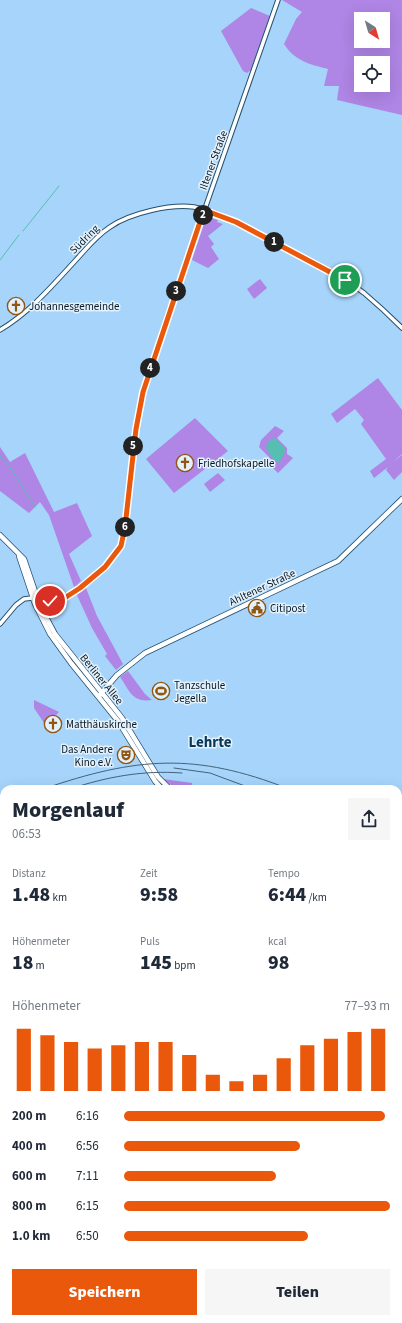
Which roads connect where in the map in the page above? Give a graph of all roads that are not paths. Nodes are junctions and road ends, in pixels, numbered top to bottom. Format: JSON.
{"nodes":[{"id":1,"x":278,"y":0,"type":"edge"},
{"id":2,"x":204,"y":210,"type":"junction"},
{"id":3,"x":402,"y":328,"type":"edge"},
{"id":4,"x":0,"y":330,"type":"edge"},
{"id":5,"x":402,"y":499,"type":"edge"},
{"id":6,"x":0,"y":535,"type":"edge"},
{"id":7,"x":35,"y":598,"type":"junction"},
{"id":8,"x":50,"y":601,"type":"junction"},
{"id":9,"x":45,"y":616,"type":"junction"},
{"id":10,"x":0,"y":624,"type":"edge"},
{"id":11,"x":100,"y":694,"type":"junction"},
{"id":12,"x":162,"y":785,"type":"edge"}],
"edges":[{"from":1,"to":2,"type":"street","name":"Iltener Straße"},
{"from":2,"to":3,"type":"street","name":"Südring"},
{"from":2,"to":4,"type":"street","name":"Südring"},
{"from":2,"to":8,"type":"street","name":"Iltener Straße"},
{"from":5,"to":11,"type":"main road","name":"Ahltener Straße"},
{"from":6,"to":7,"type":"main road"},
{"from":7,"to":8,"type":"street","name":"Iltener Straße"},
{"from":7,"to":9,"type":"main road","name":"Berliner Allee"},
{"from":7,"to":10,"type":"street"},
{"from":7,"to":11,"type":"main road","name":"Berliner Allee"},
{"from":8,"to":9,"type":"main road"},
{"from":9,"to":11,"type":"main road","name":"Berliner Allee"},
{"from":11,"to":12,"type":"main road","name":"Berliner Allee"}]}
